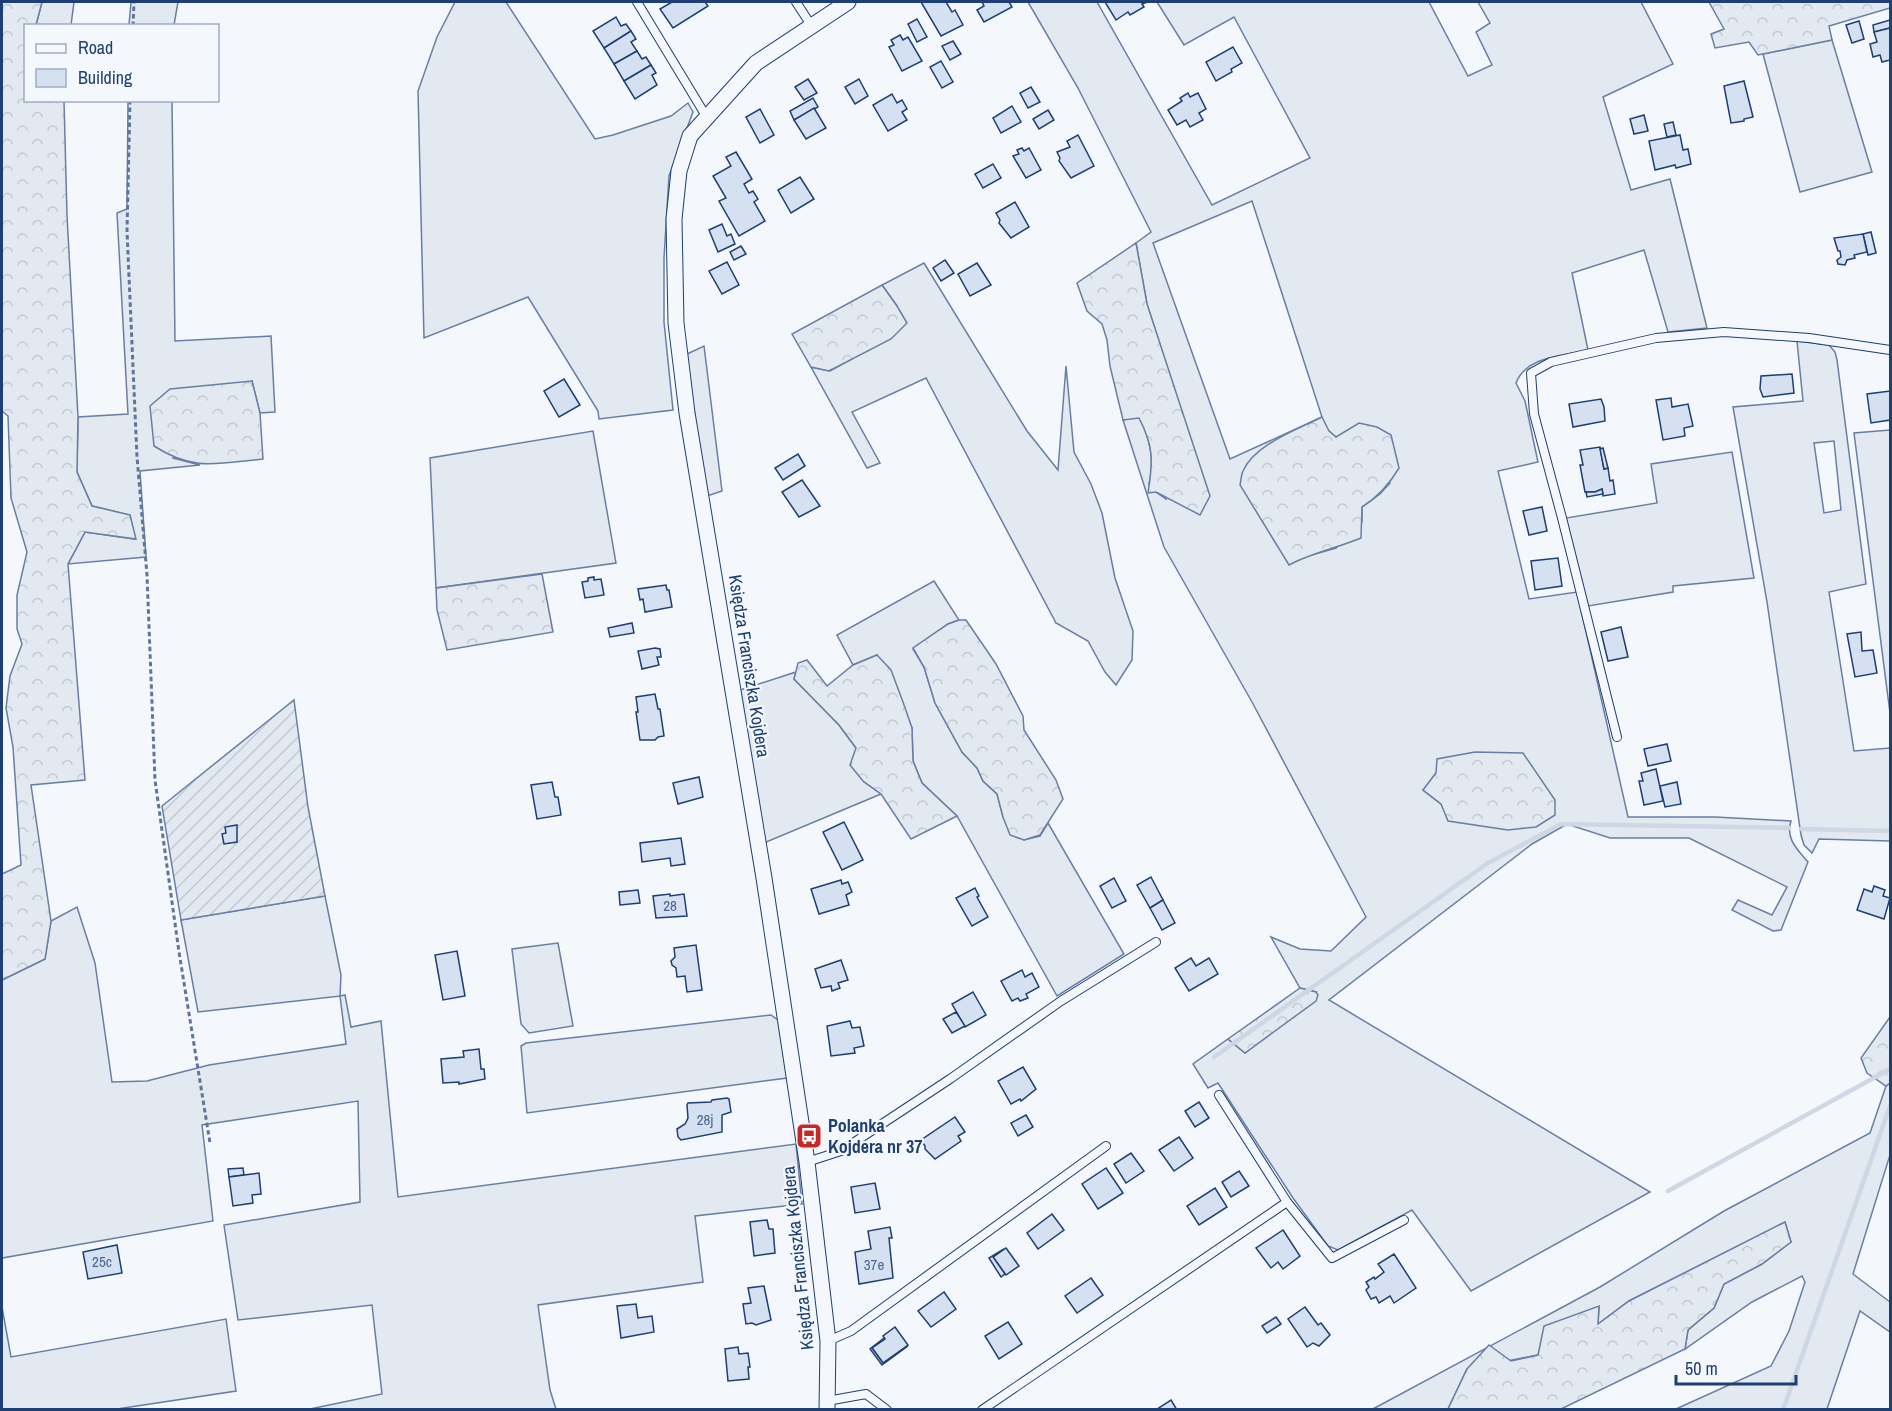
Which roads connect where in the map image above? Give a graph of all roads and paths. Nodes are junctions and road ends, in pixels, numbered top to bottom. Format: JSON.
{"nodes":[{"id":1,"x":134,"y":2,"type":"edge"},
{"id":2,"x":637,"y":2,"type":"edge"},
{"id":3,"x":796,"y":2,"type":"edge"},
{"id":4,"x":848,"y":2,"type":"edge"},
{"id":5,"x":133,"y":24,"type":"edge"},
{"id":6,"x":811,"y":25,"type":"junction"},
{"id":7,"x":130,"y":102,"type":"edge"},
{"id":8,"x":706,"y":116,"type":"junction"},
{"id":9,"x":1890,"y":350,"type":"edge"},
{"id":10,"x":1617,"y":737,"type":"dead end"},
{"id":11,"x":1156,"y":942,"type":"dead end"},
{"id":12,"x":1219,"y":1095,"type":"dead end"},
{"id":13,"x":210,"y":1143,"type":"dead end"},
{"id":14,"x":1106,"y":1146,"type":"dead end"},
{"id":15,"x":807,"y":1162,"type":"junction"},
{"id":16,"x":1287,"y":1202,"type":"junction"},
{"id":17,"x":1404,"y":1220,"type":"dead end"},
{"id":18,"x":828,"y":1341,"type":"junction"},
{"id":19,"x":827,"y":1405,"type":"edge"},
{"id":20,"x":887,"y":1410,"type":"edge"},
{"id":21,"x":982,"y":1410,"type":"edge"}],
"edges":[{"from":1,"to":5,"type":"path"},
{"from":2,"to":8,"type":"lane"},
{"from":3,"to":6,"type":"lane"},
{"from":4,"to":6,"type":"street","name":"Księdza Franciszka Kojdera"},
{"from":6,"to":8,"type":"street","name":"Księdza Franciszka Kojdera"},
{"from":7,"to":13,"type":"path"},
{"from":8,"to":15,"type":"street","name":"Księdza Franciszka Kojdera"},
{"from":9,"to":10,"type":"lane"},
{"from":11,"to":15,"type":"lane"},
{"from":12,"to":16,"type":"lane"},
{"from":14,"to":18,"type":"lane"},
{"from":15,"to":18,"type":"street","name":"Księdza Franciszka Kojdera"},
{"from":16,"to":17,"type":"lane"},
{"from":16,"to":21,"type":"lane"},
{"from":18,"to":19,"type":"street","name":"Księdza Franciszka Kojdera"},
{"from":19,"to":20,"type":"lane"}]}
